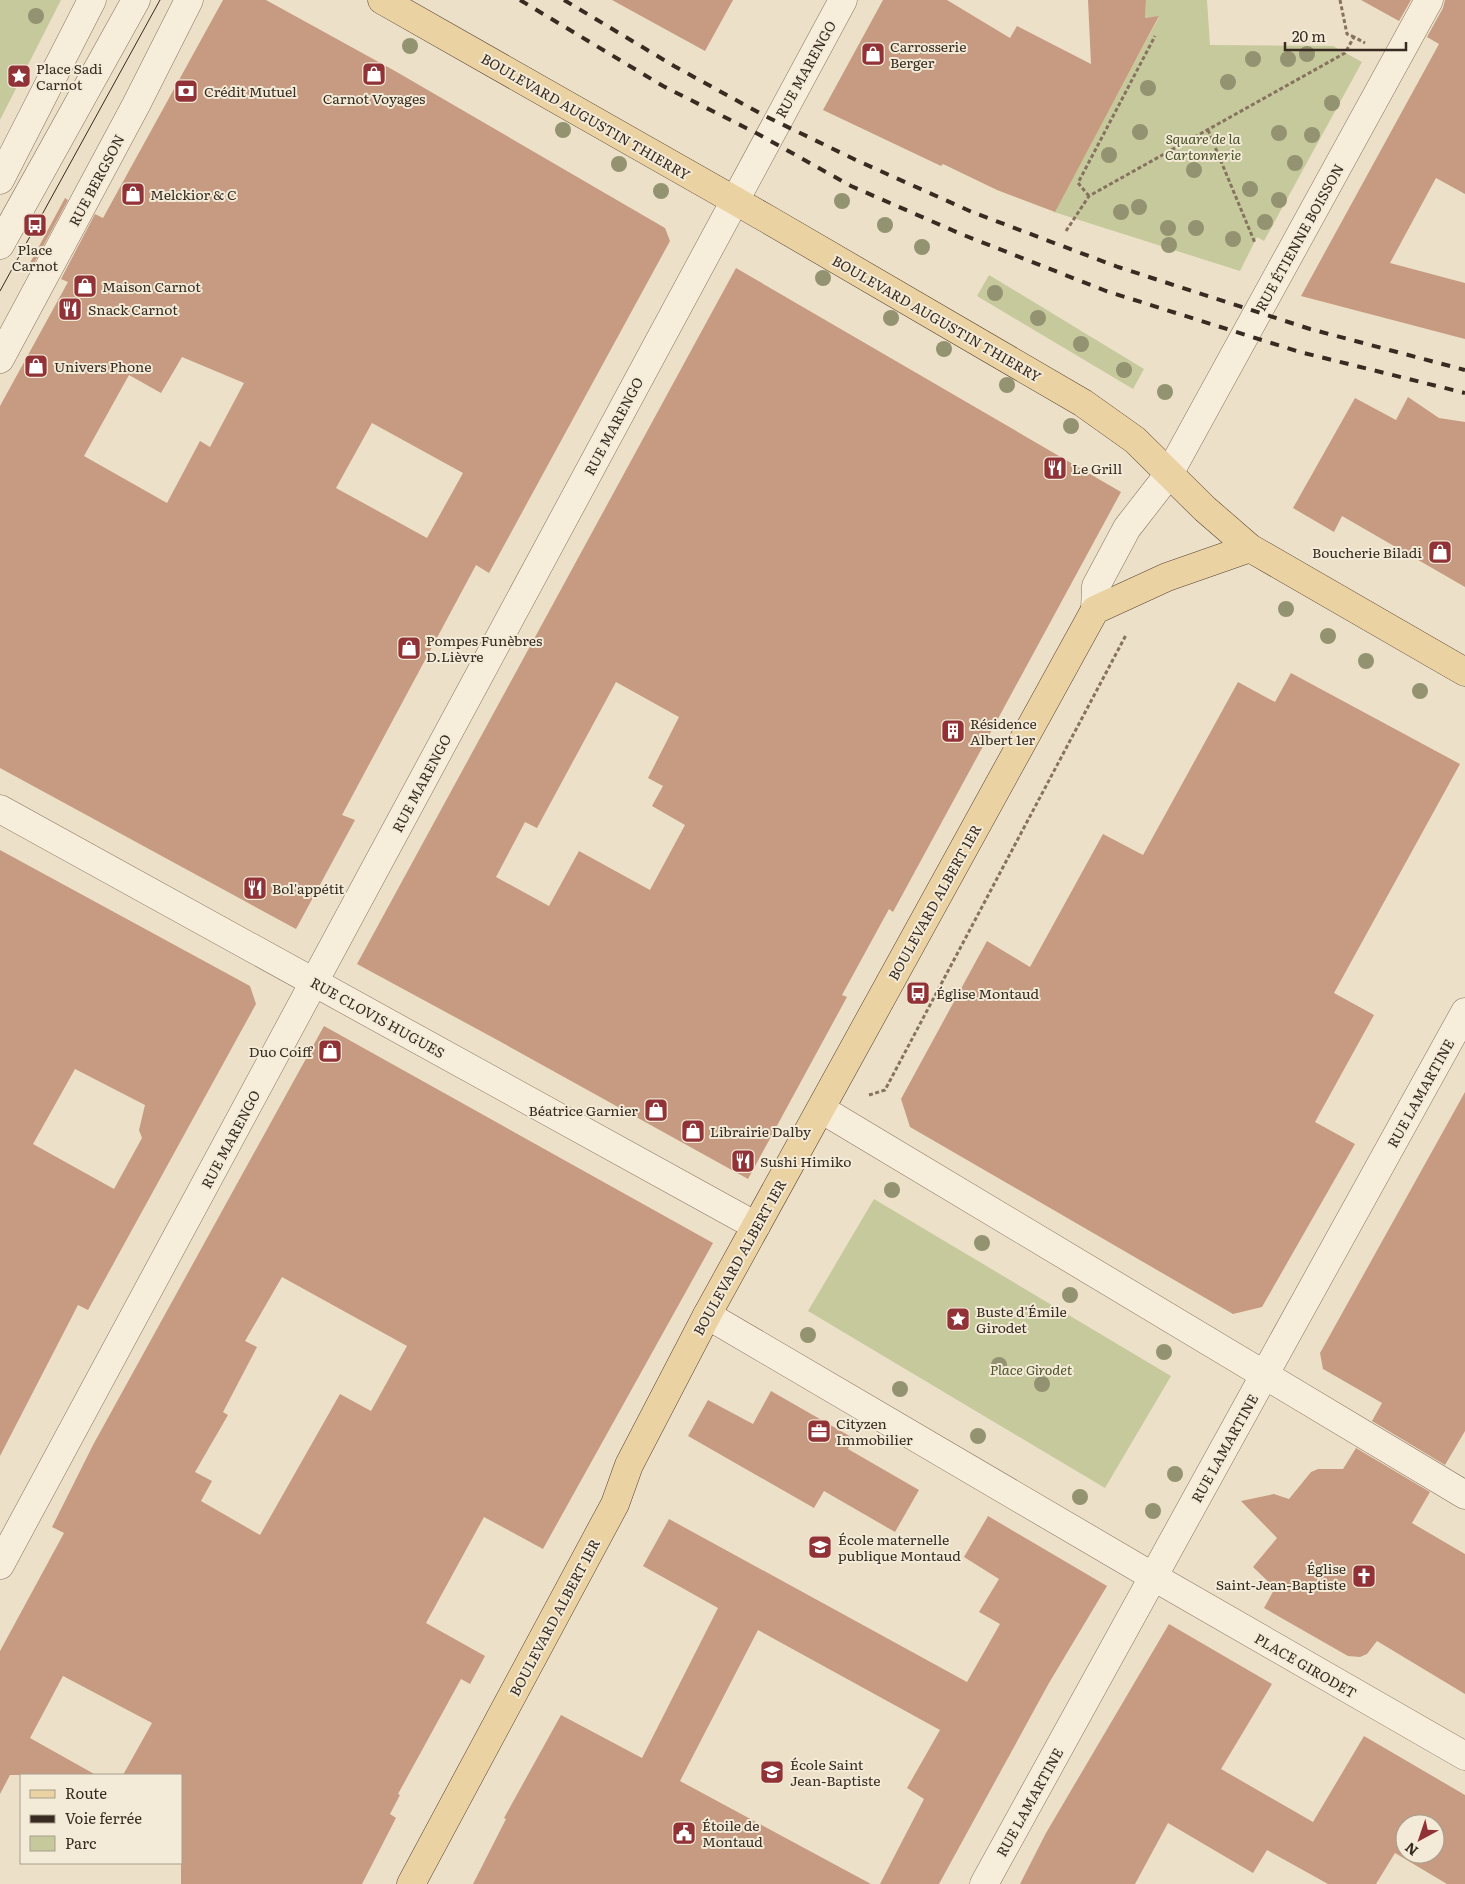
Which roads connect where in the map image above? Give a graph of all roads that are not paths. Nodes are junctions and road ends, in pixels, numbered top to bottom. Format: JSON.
{"nodes":[{"id":1,"x":92,"y":0,"type":"edge"},
{"id":2,"x":136,"y":0,"type":"edge"},
{"id":3,"x":190,"y":0,"type":"edge"},
{"id":4,"x":382,"y":0,"type":"edge"},
{"id":5,"x":843,"y":0,"type":"edge"},
{"id":6,"x":1428,"y":0,"type":"edge"},
{"id":7,"x":0,"y":180,"type":"edge"},
{"id":8,"x":734,"y":200,"type":"junction"},
{"id":9,"x":0,"y":245,"type":"edge"},
{"id":10,"x":0,"y":359,"type":"edge"},
{"id":11,"x":1169,"y":474,"type":"junction"},
{"id":12,"x":1250,"y":548,"type":"junction"},
{"id":13,"x":1095,"y":610,"type":"junction"},
{"id":14,"x":1465,"y":672,"type":"edge"},
{"id":15,"x":0,"y":809,"type":"edge"},
{"id":16,"x":314,"y":982,"type":"junction"},
{"id":17,"x":1465,"y":1012,"type":"edge"},
{"id":18,"x":821,"y":1109,"type":"junction"},
{"id":19,"x":756,"y":1226,"type":"junction"},
{"id":20,"x":707,"y":1315,"type":"junction"},
{"id":21,"x":1264,"y":1376,"type":"junction"},
{"id":22,"x":1465,"y":1495,"type":"edge"},
{"id":23,"x":0,"y":1565,"type":"edge"},
{"id":24,"x":1152,"y":1576,"type":"junction"},
{"id":25,"x":1465,"y":1756,"type":"edge"},
{"id":26,"x":411,"y":1884,"type":"edge"},
{"id":27,"x":984,"y":1884,"type":"edge"}],
"edges":[{"from":1,"to":7,"type":"street"},
{"from":2,"to":9,"type":"street"},
{"from":3,"to":10,"type":"street","name":"RUE BERGSON"},
{"from":4,"to":8,"type":"main road","name":"BOULEVARD AUGUSTIN THIERRY"},
{"from":5,"to":8,"type":"street","name":"RUE MARENGO"},
{"from":6,"to":11,"type":"street","name":"RUE ÉTIENNE BOISSON"},
{"from":8,"to":11,"type":"main road","name":"BOULEVARD AUGUSTIN THIERRY"},
{"from":8,"to":16,"type":"street","name":"RUE MARENGO"},
{"from":11,"to":12,"type":"main road","name":"BOULEVARD AUGUSTIN THIERRY"},
{"from":11,"to":13,"type":"street","name":"BOULEVARD ALBERT 1ER"},
{"from":12,"to":13,"type":"main road"},
{"from":12,"to":14,"type":"main road","name":"BOULEVARD AUGUSTIN THIERRY"},
{"from":13,"to":18,"type":"main road","name":"BOULEVARD ALBERT 1ER"},
{"from":15,"to":16,"type":"street","name":"RUE CLOVIS HUGUES"},
{"from":16,"to":19,"type":"street","name":"RUE CLOVIS HUGUES"},
{"from":16,"to":23,"type":"street","name":"RUE MARENGO"},
{"from":17,"to":21,"type":"street","name":"RUE LAMARTINE"},
{"from":18,"to":19,"type":"main road","name":"BOULEVARD ALBERT 1ER"},
{"from":18,"to":21,"type":"street"},
{"from":19,"to":20,"type":"main road","name":"BOULEVARD ALBERT 1ER"},
{"from":20,"to":24,"type":"street","name":"PLACE GIRODET"},
{"from":20,"to":26,"type":"main road","name":"BOULEVARD ALBERT 1ER"},
{"from":21,"to":22,"type":"street"},
{"from":21,"to":24,"type":"street","name":"RUE LAMARTINE"},
{"from":24,"to":25,"type":"street","name":"PLACE GIRODET"},
{"from":24,"to":27,"type":"street","name":"RUE LAMARTINE"}]}
